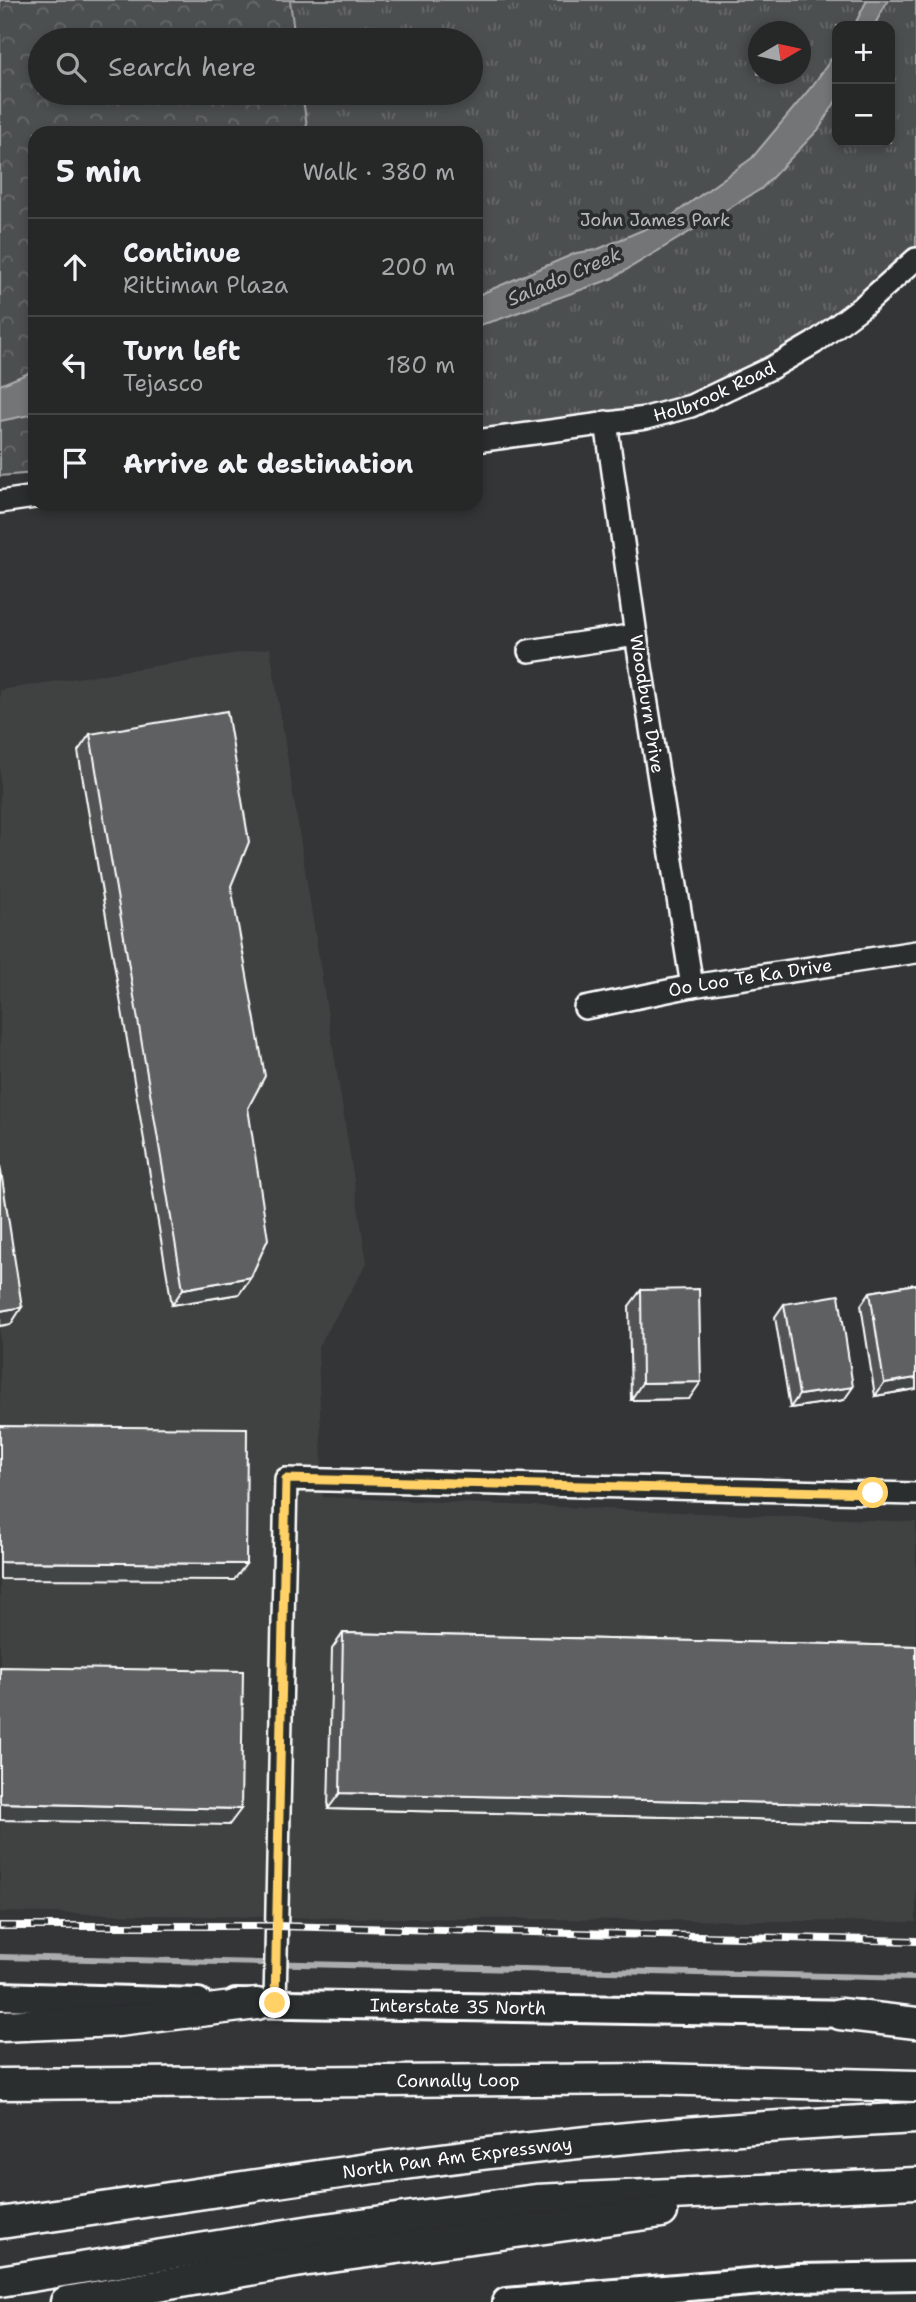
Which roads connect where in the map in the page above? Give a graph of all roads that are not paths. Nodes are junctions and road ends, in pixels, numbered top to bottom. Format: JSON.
{"nodes":[{"id":1,"x":916,"y":259,"type":"edge"},
{"id":2,"x":606,"y":422,"type":"junction"},
{"id":3,"x":483,"y":440,"type":"edge"},
{"id":4,"x":28,"y":498,"type":"edge"},
{"id":5,"x":0,"y":502,"type":"edge"},
{"id":6,"x":636,"y":635,"type":"junction"},
{"id":7,"x":529,"y":650,"type":"dead end"},
{"id":8,"x":916,"y":952,"type":"edge"},
{"id":9,"x":692,"y":986,"type":"junction"},
{"id":10,"x":585,"y":1008,"type":"dead end"},
{"id":11,"x":916,"y":1494,"type":"edge"},
{"id":12,"x":0,"y":1996,"type":"edge"},
{"id":13,"x":266,"y":2003,"type":"junction"},
{"id":14,"x":841,"y":2014,"type":"junction"},
{"id":15,"x":916,"y":2016,"type":"edge"},
{"id":16,"x":916,"y":2023,"type":"edge"},
{"id":17,"x":0,"y":2026,"type":"edge"},
{"id":18,"x":0,"y":2084,"type":"edge"},
{"id":19,"x":916,"y":2086,"type":"edge"},
{"id":20,"x":916,"y":2118,"type":"edge"},
{"id":21,"x":916,"y":2183,"type":"edge"},
{"id":22,"x":860,"y":2185,"type":"junction"},
{"id":23,"x":0,"y":2222,"type":"edge"},
{"id":24,"x":916,"y":2276,"type":"edge"},
{"id":25,"x":0,"y":2281,"type":"edge"},
{"id":26,"x":66,"y":2302,"type":"edge"},
{"id":27,"x":506,"y":2302,"type":"edge"}],
"edges":[{"from":1,"to":2,"type":"street","name":"Holbrook Road"},
{"from":2,"to":3,"type":"street","name":"Holbrook Road"},
{"from":2,"to":6,"type":"street","name":"Woodburn Drive"},
{"from":4,"to":5,"type":"street"},
{"from":6,"to":7,"type":"street"},
{"from":6,"to":9,"type":"street","name":"Woodburn Drive"},
{"from":8,"to":9,"type":"street","name":"Oo Loo Te Ka Drive"},
{"from":9,"to":10,"type":"street","name":"Oo Loo Te Ka Drive"},
{"from":11,"to":13,"type":"street"},
{"from":12,"to":13,"type":"main road","name":"Interstate 35 North"},
{"from":13,"to":14,"type":"main road","name":"Interstate 35 North"},
{"from":13,"to":17,"type":"highway"},
{"from":14,"to":15,"type":"main road","name":"Interstate 35 North"},
{"from":14,"to":16,"type":"highway"},
{"from":18,"to":19,"type":"highway","name":"Connally Loop"},
{"from":20,"to":23,"type":"highway","name":"North Pan Am Expressway"},
{"from":21,"to":22,"type":"highway"},
{"from":22,"to":25,"type":"highway"},
{"from":22,"to":26,"type":"highway"},
{"from":24,"to":27,"type":"main road"}]}
